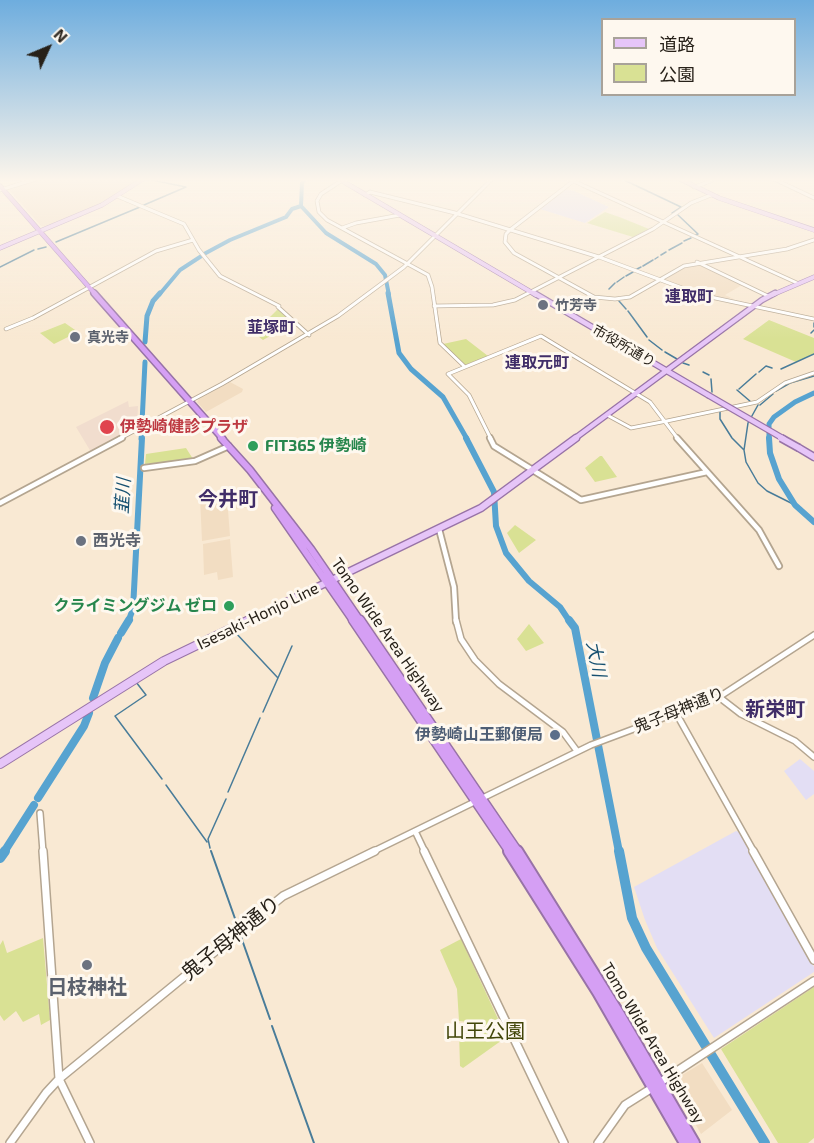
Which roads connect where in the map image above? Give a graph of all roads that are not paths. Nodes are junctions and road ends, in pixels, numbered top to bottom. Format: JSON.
{"nodes":[{"id":1,"x":39,"y":232,"type":"joint"},
{"id":2,"x":188,"y":232,"type":"edge"},
{"id":3,"x":350,"y":232,"type":"edge"},
{"id":4,"x":430,"y":232,"type":"edge"},
{"id":5,"x":438,"y":232,"type":"edge"},
{"id":6,"x":508,"y":232,"type":"edge"},
{"id":7,"x":518,"y":232,"type":"edge"},
{"id":8,"x":645,"y":232,"type":"edge"},
{"id":9,"x":685,"y":232,"type":"edge"},
{"id":10,"x":435,"y":235,"type":"junction"},
{"id":11,"x":193,"y":240,"type":"junction"},
{"id":12,"x":814,"y":240,"type":"edge"},
{"id":13,"x":0,"y":248,"type":"edge"},
{"id":14,"x":739,"y":256,"type":"junction"},
{"id":15,"x":599,"y":257,"type":"junction"},
{"id":16,"x":697,"y":262,"type":"junction"},
{"id":17,"x":406,"y":263,"type":"junction"},
{"id":18,"x":814,"y":277,"type":"edge"},
{"id":19,"x":558,"y":278,"type":"junction"},
{"id":20,"x":659,"y":279,"type":"junction"},
{"id":21,"x":797,"y":283,"type":"junction"},
{"id":22,"x":88,"y":288,"type":"junction"},
{"id":23,"x":531,"y":291,"type":"junction"},
{"id":24,"x":768,"y":296,"type":"junction"},
{"id":25,"x":434,"y":306,"type":"junction"},
{"id":26,"x":753,"y":306,"type":"junction"},
{"id":27,"x":814,"y":319,"type":"edge"},
{"id":28,"x":6,"y":329,"type":"dead end"},
{"id":29,"x":308,"y":334,"type":"junction"},
{"id":30,"x":465,"y":367,"type":"junction"},
{"id":31,"x":667,"y":371,"type":"junction"},
{"id":32,"x":814,"y":373,"type":"edge"},
{"id":33,"x":636,"y":394,"type":"junction"},
{"id":34,"x":187,"y":401,"type":"junction"},
{"id":35,"x":607,"y":416,"type":"junction"},
{"id":36,"x":664,"y":422,"type":"junction"},
{"id":37,"x":227,"y":447,"type":"junction"},
{"id":38,"x":814,"y":457,"type":"edge"},
{"id":39,"x":144,"y":468,"type":"dead end"},
{"id":40,"x":534,"y":470,"type":"junction"},
{"id":41,"x":707,"y":472,"type":"junction"},
{"id":42,"x":0,"y":503,"type":"edge"},
{"id":43,"x":439,"y":529,"type":"junction"},
{"id":44,"x":780,"y":566,"type":"dead end"},
{"id":45,"x":329,"y":581,"type":"junction"},
{"id":46,"x":814,"y":635,"type":"edge"},
{"id":47,"x":719,"y":697,"type":"junction"},
{"id":48,"x":676,"y":713,"type":"junction"},
{"id":49,"x":577,"y":752,"type":"junction"},
{"id":50,"x":814,"y":756,"type":"edge"},
{"id":51,"x":0,"y":764,"type":"edge"},
{"id":52,"x":479,"y":799,"type":"junction"},
{"id":53,"x":40,"y":813,"type":"dead end"},
{"id":54,"x":415,"y":831,"type":"junction"},
{"id":55,"x":814,"y":960,"type":"edge"},
{"id":56,"x":814,"y":981,"type":"edge"},
{"id":57,"x":59,"y":1079,"type":"junction"},
{"id":58,"x":656,"y":1085,"type":"junction"},
{"id":59,"x":10,"y":1143,"type":"edge"},
{"id":60,"x":90,"y":1143,"type":"edge"},
{"id":61,"x":564,"y":1143,"type":"edge"},
{"id":62,"x":598,"y":1143,"type":"edge"},
{"id":63,"x":685,"y":1143,"type":"edge"},
{"id":64,"x":694,"y":1143,"type":"edge"}],
"edges":[{"from":1,"to":13,"type":"main road"},
{"from":1,"to":22,"type":"highway","name":"Tomo Wide Area Highway"},
{"from":2,"to":11,"type":"street"},
{"from":3,"to":17,"type":"street"},
{"from":4,"to":10,"type":"main road","name":"市役所通り"},
{"from":5,"to":10,"type":"street"},
{"from":6,"to":19,"type":"street"},
{"from":7,"to":15,"type":"street"},
{"from":8,"to":15,"type":"street"},
{"from":9,"to":14,"type":"street"},
{"from":10,"to":17,"type":"street"},
{"from":10,"to":23,"type":"main road","name":"市役所通り"},
{"from":11,"to":22,"type":"street"},
{"from":11,"to":29,"type":"street"},
{"from":12,"to":14,"type":"street"},
{"from":14,"to":16,"type":"street"},
{"from":14,"to":21,"type":"street"},
{"from":15,"to":19,"type":"street"},
{"from":15,"to":20,"type":"street"},
{"from":16,"to":20,"type":"street"},
{"from":16,"to":24,"type":"street"},
{"from":17,"to":25,"type":"street"},
{"from":17,"to":29,"type":"street"},
{"from":18,"to":21,"type":"main road","name":"Isesaki-Honjo Line"},
{"from":19,"to":20,"type":"street"},
{"from":19,"to":23,"type":"street"},
{"from":20,"to":26,"type":"street"},
{"from":21,"to":24,"type":"main road","name":"Isesaki-Honjo Line"},
{"from":22,"to":28,"type":"street"},
{"from":22,"to":34,"type":"highway","name":"Tomo Wide Area Highway"},
{"from":23,"to":25,"type":"street"},
{"from":23,"to":31,"type":"main road","name":"市役所通り"},
{"from":24,"to":26,"type":"main road","name":"Isesaki-Honjo Line"},
{"from":25,"to":30,"type":"street"},
{"from":26,"to":27,"type":"street"},
{"from":26,"to":31,"type":"main road","name":"Isesaki-Honjo Line"},
{"from":29,"to":34,"type":"street"},
{"from":30,"to":33,"type":"street"},
{"from":30,"to":40,"type":"street"},
{"from":31,"to":33,"type":"main road","name":"Isesaki-Honjo Line"},
{"from":31,"to":38,"type":"main road","name":"市役所通り","bridge":true},
{"from":32,"to":36,"type":"street"},
{"from":33,"to":35,"type":"main road","name":"Isesaki-Honjo Line"},
{"from":33,"to":36,"type":"street"},
{"from":34,"to":37,"type":"highway","name":"Tomo Wide Area Highway"},
{"from":34,"to":42,"type":"street"},
{"from":35,"to":36,"type":"street"},
{"from":35,"to":40,"type":"main road","name":"Isesaki-Honjo Line"},
{"from":36,"to":41,"type":"street"},
{"from":37,"to":39,"type":"street"},
{"from":37,"to":45,"type":"highway","name":"Tomo Wide Area Highway"},
{"from":40,"to":41,"type":"street"},
{"from":40,"to":43,"type":"main road","name":"Isesaki-Honjo Line"},
{"from":41,"to":44,"type":"street"},
{"from":43,"to":45,"type":"main road","name":"Isesaki-Honjo Line"},
{"from":43,"to":49,"type":"street"},
{"from":45,"to":51,"type":"main road","name":"Isesaki-Honjo Line"},
{"from":45,"to":52,"type":"highway","name":"Tomo Wide Area Highway"},
{"from":46,"to":47,"type":"street","name":"鬼子母神通り"},
{"from":47,"to":48,"type":"street","name":"鬼子母神通り"},
{"from":47,"to":50,"type":"street"},
{"from":48,"to":49,"type":"street","name":"鬼子母神通り"},
{"from":48,"to":55,"type":"street"},
{"from":49,"to":52,"type":"street","name":"鬼子母神通り"},
{"from":52,"to":54,"type":"street","name":"鬼子母神通り"},
{"from":52,"to":58,"type":"highway","name":"Tomo Wide Area Highway"},
{"from":53,"to":57,"type":"street"},
{"from":54,"to":57,"type":"street","name":"鬼子母神通り"},
{"from":54,"to":61,"type":"street"},
{"from":56,"to":58,"type":"street"},
{"from":57,"to":59,"type":"street","name":"鬼子母神通り"},
{"from":57,"to":60,"type":"street"},
{"from":58,"to":62,"type":"street"},
{"from":58,"to":63,"type":"highway","name":"Tomo Wide Area Highway"},
{"from":58,"to":64,"type":"highway","name":"Tomo Wide Area Highway"}]}
